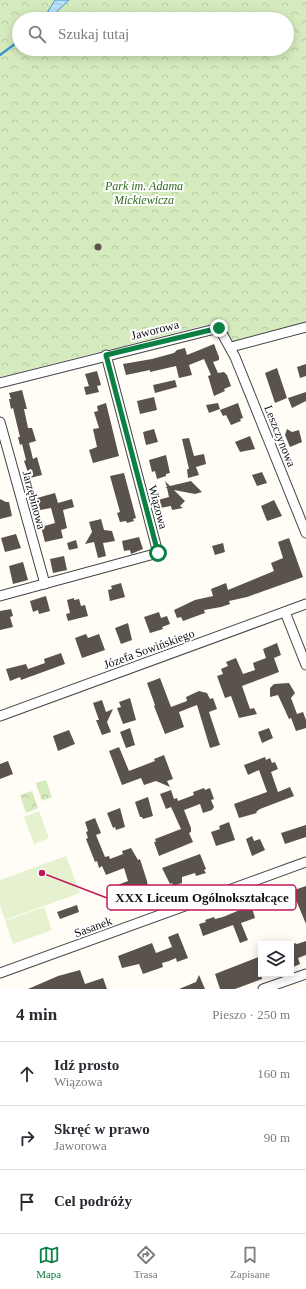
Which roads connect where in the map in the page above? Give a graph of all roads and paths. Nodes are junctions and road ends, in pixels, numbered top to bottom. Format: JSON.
{"nodes":[{"id":1,"x":306,"y":327,"type":"edge"},
{"id":2,"x":231,"y":347,"type":"junction"},
{"id":3,"x":106,"y":355,"type":"junction"},
{"id":4,"x":0,"y":383,"type":"edge"},
{"id":5,"x":0,"y":422,"type":"edge"},
{"id":6,"x":306,"y":533,"type":"edge"},
{"id":7,"x":45,"y":584,"type":"junction"},
{"id":8,"x":0,"y":596,"type":"edge"},
{"id":9,"x":306,"y":604,"type":"edge"},
{"id":10,"x":285,"y":612,"type":"junction"},
{"id":11,"x":306,"y":665,"type":"edge"},
{"id":12,"x":0,"y":716,"type":"edge"},
{"id":13,"x":306,"y":862,"type":"edge"},
{"id":14,"x":0,"y":973,"type":"edge"},
{"id":15,"x":305,"y":974,"type":"edge"},
{"id":16,"x":263,"y":989,"type":"edge"}],
"edges":[{"from":1,"to":2,"type":"street"},
{"from":2,"to":3,"type":"street","name":"Jaworowa"},
{"from":2,"to":6,"type":"street","name":"Leszczynowa"},
{"from":3,"to":4,"type":"street","name":"Jaworowa"},
{"from":3,"to":7,"type":"street","name":"Wiązowa"},
{"from":5,"to":7,"type":"street","name":"Jarzębinowa"},
{"from":7,"to":8,"type":"street","name":"Wiązowa"},
{"from":9,"to":10,"type":"street","name":"Józefa Sowińskiego"},
{"from":10,"to":11,"type":"street"},
{"from":10,"to":12,"type":"street","name":"Józefa Sowińskiego"},
{"from":13,"to":14,"type":"street","name":"Sasanek"},
{"from":15,"to":16,"type":"street"}]}
